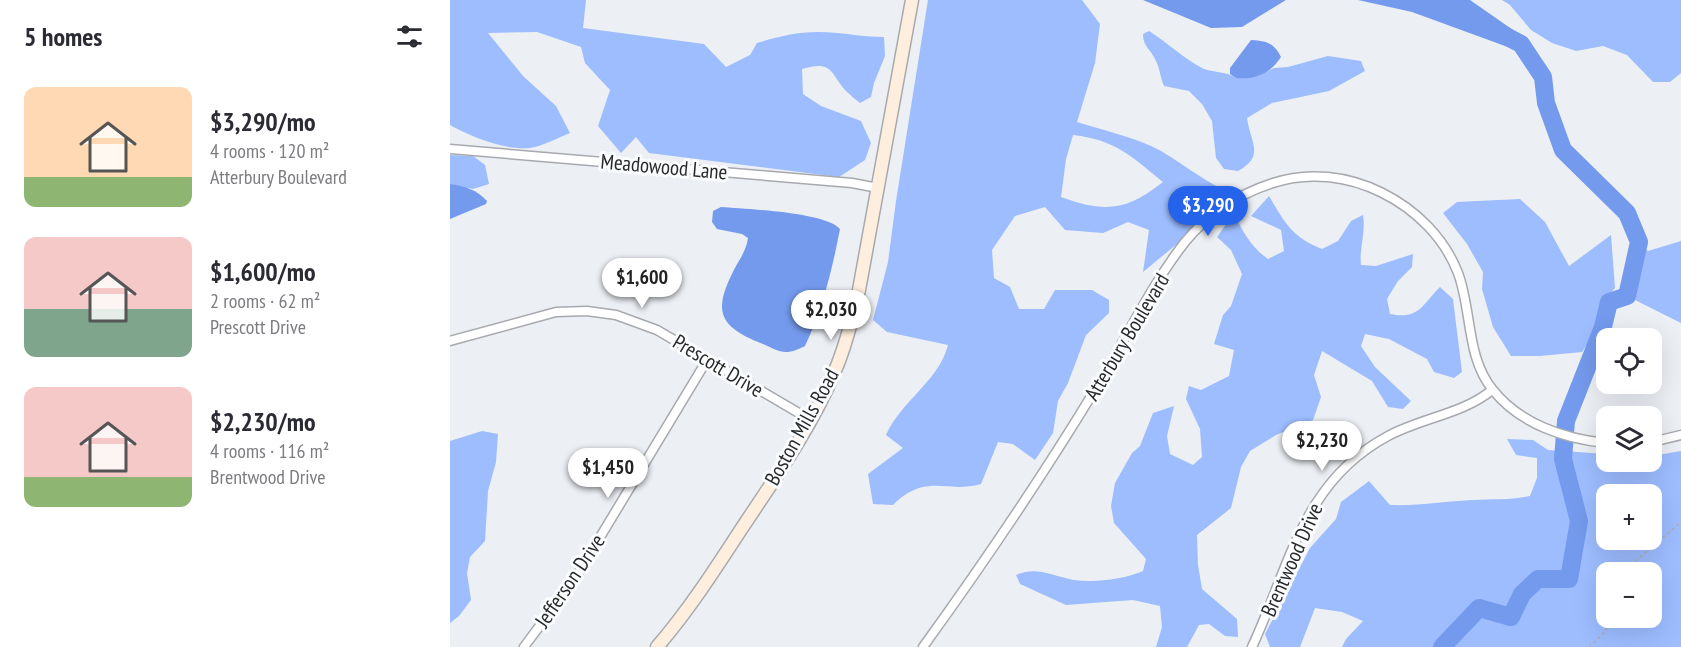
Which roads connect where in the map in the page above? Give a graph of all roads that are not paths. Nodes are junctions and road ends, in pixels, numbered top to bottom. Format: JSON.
{"nodes":[{"id":1,"x":912,"y":0,"type":"edge"},
{"id":2,"x":450,"y":149,"type":"edge"},
{"id":3,"x":878,"y":188,"type":"junction"},
{"id":4,"x":450,"y":341,"type":"edge"},
{"id":5,"x":707,"y":360,"type":"junction"},
{"id":6,"x":1492,"y":390,"type":"junction"},
{"id":7,"x":810,"y":419,"type":"junction"},
{"id":8,"x":1681,"y":435,"type":"edge"},
{"id":9,"x":1662,"y":440,"type":"edge"},
{"id":10,"x":1596,"y":441,"type":"edge"},
{"id":11,"x":524,"y":647,"type":"edge"},
{"id":12,"x":657,"y":647,"type":"edge"},
{"id":13,"x":923,"y":647,"type":"edge"},
{"id":14,"x":1252,"y":647,"type":"edge"}],
"edges":[{"from":1,"to":3,"type":"street","name":"Boston Mills Road"},
{"from":2,"to":3,"type":"street","name":"Meadowood Lane"},
{"from":3,"to":7,"type":"street","name":"Boston Mills Road"},
{"from":4,"to":5,"type":"street","name":"Prescott Drive"},
{"from":5,"to":7,"type":"street","name":"Prescott Drive"},
{"from":5,"to":11,"type":"street","name":"Jefferson Drive"},
{"from":6,"to":10,"type":"street","name":"Atterbury Boulevard"},
{"from":6,"to":13,"type":"street","name":"Atterbury Boulevard"},
{"from":6,"to":14,"type":"street","name":"Brentwood Drive"},
{"from":7,"to":12,"type":"street","name":"Boston Mills Road"},
{"from":8,"to":9,"type":"street"}]}
